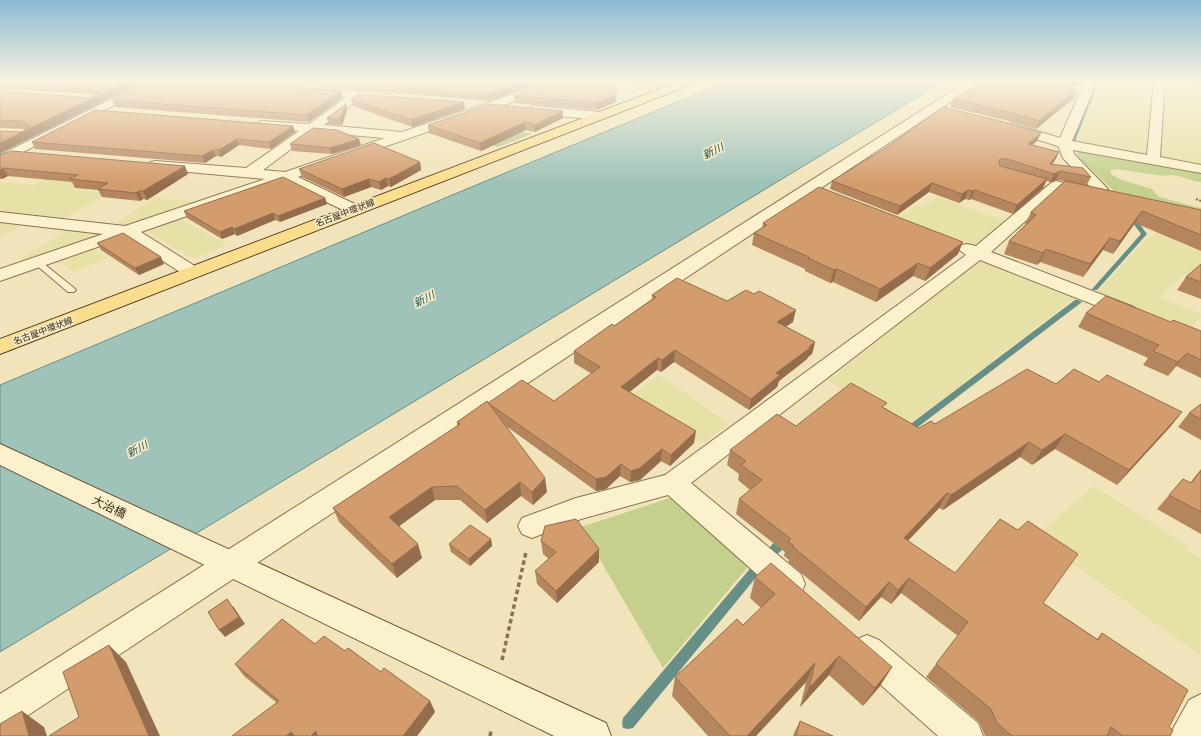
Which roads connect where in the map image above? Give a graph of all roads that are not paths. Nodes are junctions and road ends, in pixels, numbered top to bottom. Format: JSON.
{"nodes":[{"id":1,"x":64,"y":115,"type":"edge"},
{"id":2,"x":87,"y":115,"type":"edge"},
{"id":3,"x":329,"y":115,"type":"edge"},
{"id":4,"x":466,"y":115,"type":"edge"},
{"id":5,"x":593,"y":115,"type":"edge"},
{"id":6,"x":924,"y":115,"type":"edge"},
{"id":7,"x":1076,"y":115,"type":"edge"},
{"id":8,"x":1157,"y":115,"type":"edge"},
{"id":9,"x":600,"y":116,"type":"joint"},
{"id":10,"x":251,"y":123,"type":"edge"},
{"id":11,"x":998,"y":124,"type":"edge"},
{"id":12,"x":312,"y":128,"type":"junction"},
{"id":13,"x":407,"y":136,"type":"junction"},
{"id":14,"x":1064,"y":144,"type":"junction"},
{"id":15,"x":0,"y":147,"type":"edge"},
{"id":16,"x":15,"y":152,"type":"junction"},
{"id":17,"x":38,"y":155,"type":"edge"},
{"id":18,"x":0,"y":160,"type":"edge"},
{"id":19,"x":1153,"y":160,"type":"junction"},
{"id":20,"x":140,"y":164,"type":"edge"},
{"id":21,"x":1201,"y":169,"type":"edge"},
{"id":22,"x":249,"y":173,"type":"junction"},
{"id":23,"x":284,"y":176,"type":"junction"},
{"id":24,"x":354,"y":210,"type":"junction"},
{"id":25,"x":0,"y":217,"type":"edge"},
{"id":26,"x":128,"y":232,"type":"junction"},
{"id":27,"x":950,"y":242,"type":"edge"},
{"id":28,"x":979,"y":253,"type":"junction"},
{"id":29,"x":38,"y":262,"type":"junction"},
{"id":30,"x":192,"y":272,"type":"junction"},
{"id":31,"x":0,"y":275,"type":"edge"},
{"id":32,"x":70,"y":290,"type":"dead end"},
{"id":33,"x":1142,"y":317,"type":"edge"},
{"id":34,"x":0,"y":347,"type":"edge"},
{"id":35,"x":0,"y":454,"type":"edge"},
{"id":36,"x":673,"y":483,"type":"junction"},
{"id":37,"x":532,"y":526,"type":"road end"},
{"id":38,"x":224,"y":562,"type":"junction"},
{"id":39,"x":810,"y":602,"type":"edge"},
{"id":40,"x":846,"y":633,"type":"edge"},
{"id":41,"x":1201,"y":712,"type":"edge"},
{"id":42,"x":0,"y":714,"type":"edge"},
{"id":43,"x":593,"y":736,"type":"edge"},
{"id":44,"x":965,"y":736,"type":"edge"},
{"id":45,"x":1187,"y":736,"type":"edge"}],
"edges":[{"from":1,"to":15,"type":"street"},
{"from":2,"to":16,"type":"street"},
{"from":3,"to":12,"type":"street"},
{"from":4,"to":13,"type":"street"},
{"from":5,"to":9,"type":"street"},
{"from":6,"to":38,"type":"street"},
{"from":7,"to":14,"type":"street"},
{"from":8,"to":19,"type":"street"},
{"from":9,"to":24,"type":"main road","name":"名古屋中環状線"},
{"from":10,"to":12,"type":"street"},
{"from":11,"to":14,"type":"street"},
{"from":12,"to":13,"type":"street"},
{"from":12,"to":22,"type":"street"},
{"from":13,"to":23,"type":"street"},
{"from":14,"to":19,"type":"street"},
{"from":14,"to":28,"type":"street"},
{"from":16,"to":17,"type":"street"},
{"from":16,"to":18,"type":"street"},
{"from":19,"to":21,"type":"street"},
{"from":20,"to":22,"type":"street"},
{"from":22,"to":23,"type":"street"},
{"from":23,"to":24,"type":"street"},
{"from":23,"to":26,"type":"street"},
{"from":24,"to":30,"type":"main road","name":"名古屋中環状線"},
{"from":25,"to":26,"type":"street"},
{"from":26,"to":29,"type":"street"},
{"from":26,"to":30,"type":"street"},
{"from":27,"to":28,"type":"street"},
{"from":28,"to":33,"type":"street"},
{"from":28,"to":36,"type":"street"},
{"from":29,"to":31,"type":"street"},
{"from":29,"to":32,"type":"lane"},
{"from":30,"to":34,"type":"main road","name":"名古屋中環状線"},
{"from":35,"to":38,"type":"street","name":"大治橋"},
{"from":36,"to":37,"type":"street"},
{"from":36,"to":39,"type":"street"},
{"from":38,"to":42,"type":"street"},
{"from":38,"to":43,"type":"street","name":"大治橋"},
{"from":40,"to":44,"type":"street"},
{"from":41,"to":45,"type":"street"}]}
